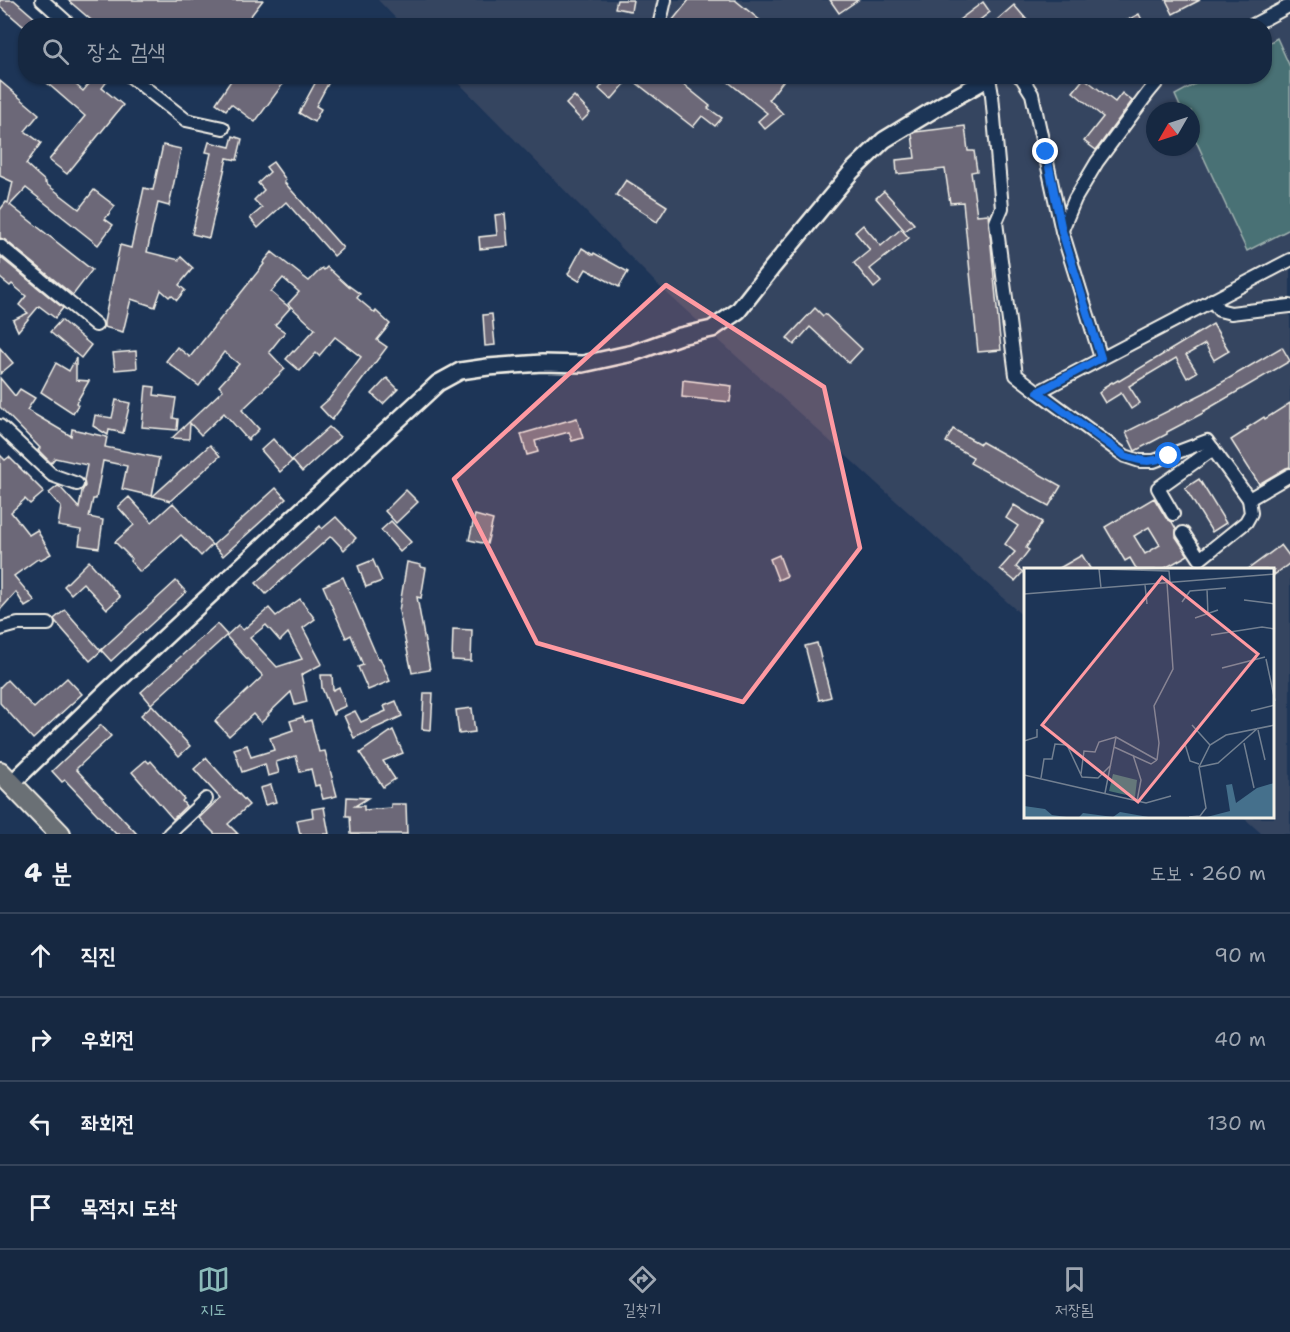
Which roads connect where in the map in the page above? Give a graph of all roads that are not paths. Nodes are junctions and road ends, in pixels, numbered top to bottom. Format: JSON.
{"nodes":[{"id":1,"x":42,"y":0,"type":"edge"},
{"id":2,"x":666,"y":0,"type":"edge"},
{"id":3,"x":1287,"y":7,"type":"edge"},
{"id":4,"x":62,"y":18,"type":"edge"},
{"id":5,"x":661,"y":18,"type":"edge"},
{"id":6,"x":1266,"y":18,"type":"edge"},
{"id":7,"x":140,"y":84,"type":"edge"},
{"id":8,"x":978,"y":84,"type":"edge"},
{"id":9,"x":991,"y":84,"type":"edge"},
{"id":10,"x":1026,"y":84,"type":"edge"},
{"id":11,"x":1156,"y":84,"type":"edge"},
{"id":12,"x":223,"y":128,"type":"dead end"},
{"id":13,"x":1062,"y":231,"type":"junction"},
{"id":14,"x":0,"y":246,"type":"edge"},
{"id":15,"x":1290,"y":260,"type":"edge"},
{"id":16,"x":1212,"y":300,"type":"junction"},
{"id":17,"x":1290,"y":306,"type":"edge"},
{"id":18,"x":96,"y":325,"type":"dead end"},
{"id":19,"x":1101,"y":358,"type":"junction"},
{"id":20,"x":1038,"y":392,"type":"junction"},
{"id":21,"x":1,"y":428,"type":"edge"},
{"id":22,"x":1213,"y":449,"type":"junction"},
{"id":23,"x":1290,"y":475,"type":"edge"},
{"id":24,"x":77,"y":484,"type":"dead end"},
{"id":25,"x":1249,"y":499,"type":"junction"},
{"id":26,"x":1173,"y":514,"type":"dead end"},
{"id":27,"x":1183,"y":533,"type":"dead end"},
{"id":28,"x":48,"y":624,"type":"dead end"},
{"id":29,"x":0,"y":629,"type":"edge"},
{"id":30,"x":6,"y":778,"type":"edge"},
{"id":31,"x":206,"y":800,"type":"dead end"},
{"id":32,"x":60,"y":834,"type":"edge"},
{"id":33,"x":169,"y":834,"type":"edge"}],
"edges":[{"from":1,"to":4,"type":"street"},
{"from":2,"to":5,"type":"street"},
{"from":3,"to":6,"type":"street"},
{"from":7,"to":12,"type":"street"},
{"from":8,"to":30,"type":"street"},
{"from":9,"to":20,"type":"street"},
{"from":10,"to":13,"type":"street"},
{"from":11,"to":13,"type":"street"},
{"from":13,"to":19,"type":"street"},
{"from":14,"to":18,"type":"street"},
{"from":15,"to":16,"type":"street"},
{"from":16,"to":17,"type":"street"},
{"from":16,"to":19,"type":"street"},
{"from":19,"to":20,"type":"street"},
{"from":20,"to":22,"type":"street"},
{"from":21,"to":24,"type":"street"},
{"from":22,"to":25,"type":"street"},
{"from":22,"to":26,"type":"street"},
{"from":23,"to":25,"type":"street"},
{"from":25,"to":27,"type":"street"},
{"from":28,"to":29,"type":"street"},
{"from":30,"to":32,"type":"main road"},
{"from":31,"to":33,"type":"street"}]}
